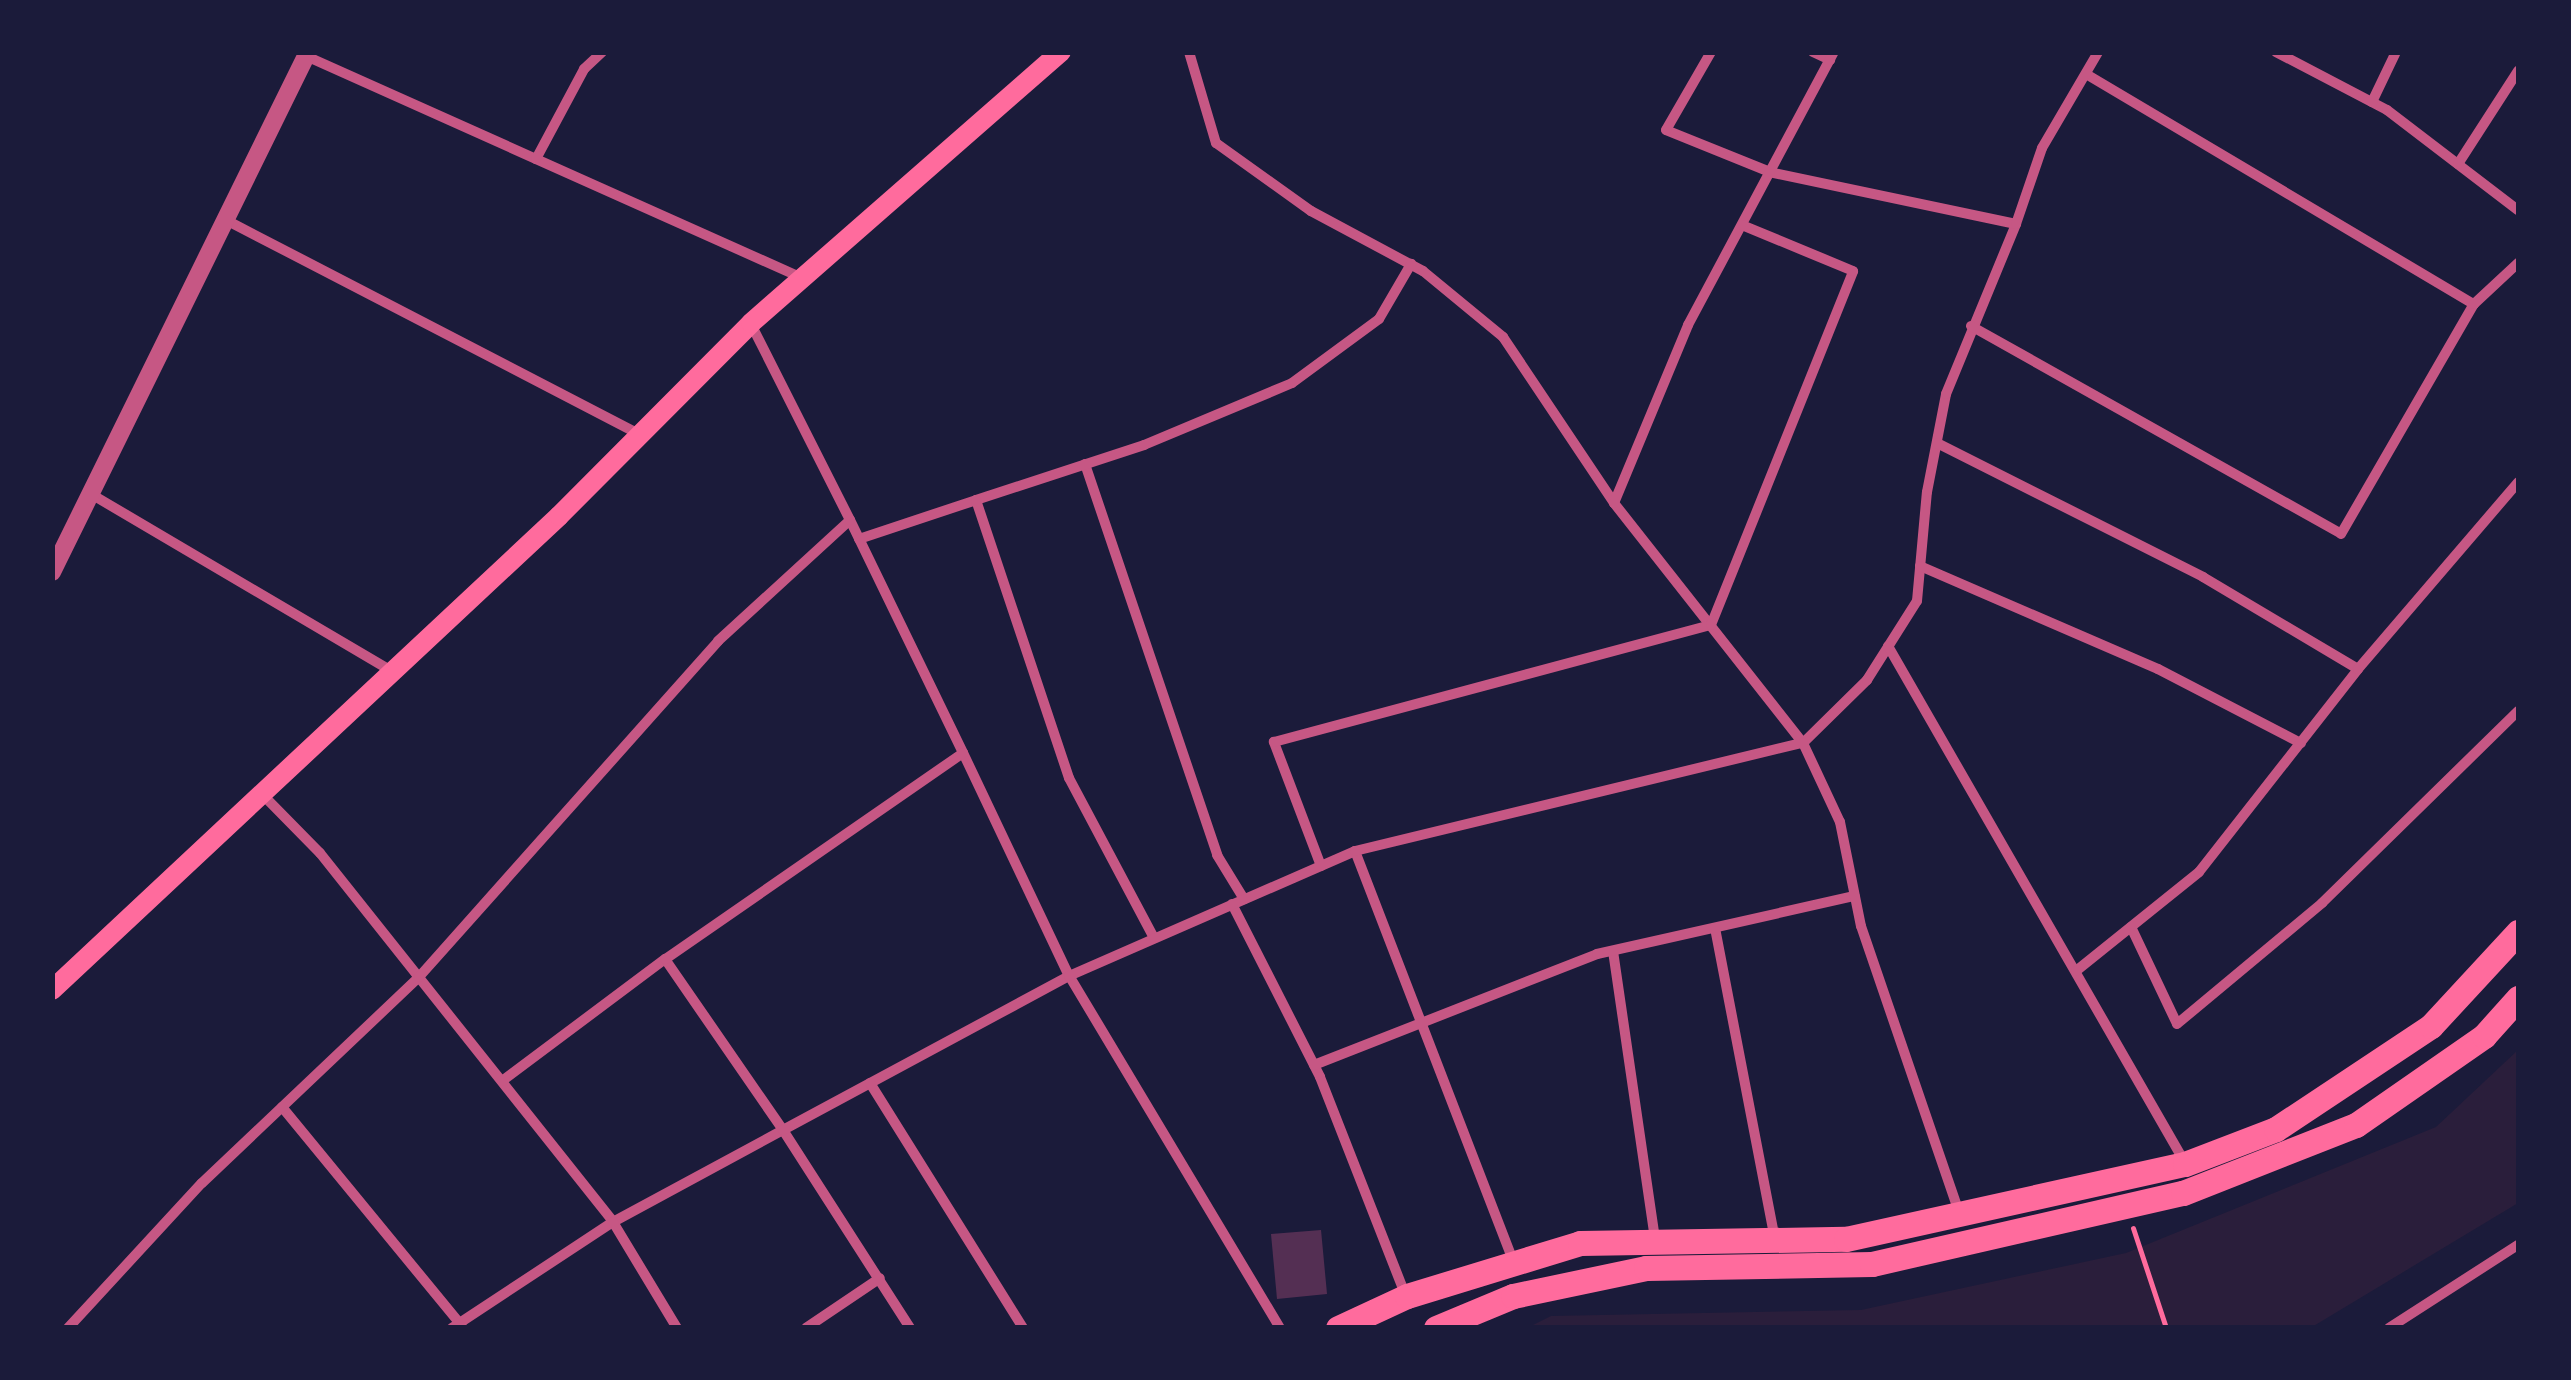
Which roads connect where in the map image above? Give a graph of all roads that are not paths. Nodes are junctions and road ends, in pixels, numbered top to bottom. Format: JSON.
{"nodes":[{"id":1,"x":602,"y":52,"type":"edge"},
{"id":2,"x":1060,"y":52,"type":"edge"},
{"id":3,"x":1189,"y":52,"type":"edge"},
{"id":4,"x":1711,"y":52,"type":"edge"},
{"id":5,"x":1813,"y":52,"type":"edge"},
{"id":6,"x":2098,"y":52,"type":"edge"},
{"id":7,"x":2276,"y":52,"type":"edge"},
{"id":8,"x":2396,"y":52,"type":"edge"},
{"id":9,"x":307,"y":54,"type":"edge"},
{"id":10,"x":1832,"y":56,"type":"edge"},
{"id":11,"x":2518,"y":71,"type":"edge"},
{"id":12,"x":2086,"y":74,"type":"junction"},
{"id":13,"x":2372,"y":102,"type":"junction"},
{"id":14,"x":536,"y":159,"type":"junction"},
{"id":15,"x":2458,"y":164,"type":"junction"},
{"id":16,"x":1770,"y":172,"type":"junction"},
{"id":17,"x":2518,"y":210,"type":"edge"},
{"id":18,"x":226,"y":220,"type":"junction"},
{"id":19,"x":1742,"y":224,"type":"junction"},
{"id":20,"x":2016,"y":224,"type":"junction"},
{"id":21,"x":1411,"y":264,"type":"junction"},
{"id":22,"x":2518,"y":264,"type":"edge"},
{"id":23,"x":802,"y":278,"type":"junction"},
{"id":24,"x":2474,"y":304,"type":"junction"},
{"id":25,"x":751,"y":323,"type":"junction"},
{"id":26,"x":1971,"y":326,"type":"junction"},
{"id":27,"x":640,"y":435,"type":"junction"},
{"id":28,"x":1937,"y":444,"type":"junction"},
{"id":29,"x":1086,"y":464,"type":"junction"},
{"id":30,"x":2518,"y":482,"type":"edge"},
{"id":31,"x":91,"y":494,"type":"junction"},
{"id":32,"x":976,"y":500,"type":"junction"},
{"id":33,"x":1614,"y":503,"type":"junction"},
{"id":34,"x":850,"y":520,"type":"junction"},
{"id":35,"x":859,"y":539,"type":"junction"},
{"id":36,"x":1920,"y":566,"type":"junction"},
{"id":37,"x":52,"y":572,"type":"edge"},
{"id":38,"x":1711,"y":626,"type":"junction"},
{"id":39,"x":1888,"y":646,"type":"junction"},
{"id":40,"x":2358,"y":669,"type":"junction"},
{"id":41,"x":393,"y":671,"type":"junction"},
{"id":42,"x":2518,"y":710,"type":"edge"},
{"id":43,"x":1803,"y":743,"type":"junction"},
{"id":44,"x":2301,"y":744,"type":"junction"},
{"id":45,"x":963,"y":753,"type":"junction"},
{"id":46,"x":262,"y":794,"type":"junction"},
{"id":47,"x":1355,"y":851,"type":"junction"},
{"id":48,"x":1321,"y":866,"type":"junction"},
{"id":49,"x":1855,"y":896,"type":"junction"},
{"id":50,"x":1238,"y":902,"type":"junction"},
{"id":51,"x":2131,"y":927,"type":"junction"},
{"id":52,"x":1715,"y":928,"type":"junction"},
{"id":53,"x":2518,"y":932,"type":"edge"},
{"id":54,"x":1154,"y":938,"type":"junction"},
{"id":55,"x":1614,"y":951,"type":"junction"},
{"id":56,"x":665,"y":959,"type":"junction"},
{"id":57,"x":2076,"y":970,"type":"junction"},
{"id":58,"x":418,"y":976,"type":"junction"},
{"id":59,"x":1069,"y":976,"type":"junction"},
{"id":60,"x":52,"y":990,"type":"edge"},
{"id":61,"x":2518,"y":998,"type":"edge"},
{"id":62,"x":1416,"y":1022,"type":"junction"},
{"id":63,"x":1314,"y":1064,"type":"junction"},
{"id":64,"x":502,"y":1081,"type":"junction"},
{"id":65,"x":870,"y":1082,"type":"junction"},
{"id":66,"x":282,"y":1106,"type":"junction"},
{"id":67,"x":783,"y":1130,"type":"junction"},
{"id":68,"x":2185,"y":1164,"type":"junction"},
{"id":69,"x":1961,"y":1216,"type":"junction"},
{"id":70,"x":614,"y":1222,"type":"junction"},
{"id":71,"x":1656,"y":1238,"type":"junction"},
{"id":72,"x":1776,"y":1243,"type":"junction"},
{"id":73,"x":2518,"y":1245,"type":"edge"},
{"id":74,"x":1513,"y":1261,"type":"junction"},
{"id":75,"x":880,"y":1278,"type":"junction"},
{"id":76,"x":1406,"y":1296,"type":"junction"},
{"id":77,"x":458,"y":1326,"type":"edge"},
{"id":78,"x":68,"y":1328,"type":"edge"},
{"id":79,"x":676,"y":1328,"type":"edge"},
{"id":80,"x":806,"y":1328,"type":"edge"},
{"id":81,"x":910,"y":1328,"type":"edge"},
{"id":82,"x":1023,"y":1328,"type":"edge"},
{"id":83,"x":1280,"y":1328,"type":"edge"},
{"id":84,"x":1338,"y":1328,"type":"edge"},
{"id":85,"x":1436,"y":1328,"type":"edge"},
{"id":86,"x":2389,"y":1328,"type":"edge"}],
"edges":[{"from":1,"to":14,"type":"street"},
{"from":2,"to":23,"type":"main road"},
{"from":3,"to":21,"type":"street"},
{"from":4,"to":16,"type":"street"},
{"from":5,"to":10,"type":"street"},
{"from":6,"to":12,"type":"street"},
{"from":7,"to":13,"type":"street"},
{"from":8,"to":13,"type":"street"},
{"from":9,"to":14,"type":"street"},
{"from":9,"to":18,"type":"street"},
{"from":10,"to":16,"type":"street"},
{"from":11,"to":15,"type":"street"},
{"from":12,"to":20,"type":"street"},
{"from":12,"to":24,"type":"street"},
{"from":13,"to":15,"type":"street"},
{"from":14,"to":23,"type":"street"},
{"from":15,"to":17,"type":"street"},
{"from":16,"to":19,"type":"street"},
{"from":16,"to":20,"type":"street"},
{"from":18,"to":27,"type":"street"},
{"from":18,"to":31,"type":"street"},
{"from":19,"to":33,"type":"street"},
{"from":19,"to":38,"type":"street"},
{"from":20,"to":26,"type":"street"},
{"from":21,"to":29,"type":"street"},
{"from":21,"to":33,"type":"street"},
{"from":22,"to":24,"type":"street"},
{"from":23,"to":25,"type":"main road"},
{"from":24,"to":26,"type":"street"},
{"from":25,"to":27,"type":"main road"},
{"from":25,"to":34,"type":"street"},
{"from":26,"to":28,"type":"street"},
{"from":27,"to":41,"type":"main road"},
{"from":28,"to":36,"type":"street"},
{"from":28,"to":40,"type":"street"},
{"from":29,"to":32,"type":"street"},
{"from":29,"to":50,"type":"street"},
{"from":30,"to":40,"type":"street"},
{"from":31,"to":37,"type":"street"},
{"from":31,"to":41,"type":"street"},
{"from":32,"to":35,"type":"street"},
{"from":32,"to":54,"type":"street"},
{"from":33,"to":38,"type":"street"},
{"from":34,"to":35,"type":"street"},
{"from":34,"to":58,"type":"street"},
{"from":35,"to":45,"type":"street"},
{"from":36,"to":39,"type":"street"},
{"from":36,"to":44,"type":"street"},
{"from":38,"to":43,"type":"street"},
{"from":38,"to":48,"type":"street"},
{"from":39,"to":43,"type":"street"},
{"from":39,"to":57,"type":"street"},
{"from":40,"to":44,"type":"street"},
{"from":41,"to":46,"type":"main road"},
{"from":42,"to":51,"type":"street"},
{"from":43,"to":47,"type":"street"},
{"from":43,"to":49,"type":"street"},
{"from":44,"to":51,"type":"street"},
{"from":45,"to":56,"type":"street"},
{"from":45,"to":59,"type":"street"},
{"from":46,"to":58,"type":"street"},
{"from":46,"to":60,"type":"main road"},
{"from":47,"to":48,"type":"street"},
{"from":47,"to":62,"type":"street"},
{"from":48,"to":50,"type":"street"},
{"from":49,"to":52,"type":"street"},
{"from":49,"to":69,"type":"street"},
{"from":50,"to":54,"type":"street"},
{"from":50,"to":63,"type":"street"},
{"from":51,"to":57,"type":"street"},
{"from":52,"to":55,"type":"street"},
{"from":52,"to":72,"type":"street"},
{"from":53,"to":68,"type":"main road"},
{"from":54,"to":59,"type":"street"},
{"from":55,"to":62,"type":"street"},
{"from":55,"to":71,"type":"street"},
{"from":56,"to":64,"type":"street"},
{"from":56,"to":67,"type":"street"},
{"from":57,"to":68,"type":"street"},
{"from":58,"to":64,"type":"street"},
{"from":58,"to":66,"type":"street"},
{"from":59,"to":65,"type":"street"},
{"from":59,"to":83,"type":"street"},
{"from":61,"to":85,"type":"main road"},
{"from":62,"to":63,"type":"street"},
{"from":62,"to":74,"type":"street"},
{"from":63,"to":76,"type":"street"},
{"from":64,"to":70,"type":"street"},
{"from":65,"to":67,"type":"street"},
{"from":65,"to":82,"type":"street"},
{"from":66,"to":77,"type":"street"},
{"from":66,"to":78,"type":"street"},
{"from":67,"to":70,"type":"street"},
{"from":67,"to":75,"type":"street"},
{"from":68,"to":69,"type":"main road"},
{"from":69,"to":72,"type":"main road"},
{"from":70,"to":77,"type":"street"},
{"from":70,"to":79,"type":"street"},
{"from":71,"to":72,"type":"main road"},
{"from":71,"to":74,"type":"main road"},
{"from":73,"to":86,"type":"street"},
{"from":74,"to":76,"type":"main road"},
{"from":75,"to":80,"type":"street"},
{"from":75,"to":81,"type":"street"},
{"from":76,"to":84,"type":"main road"}]}
